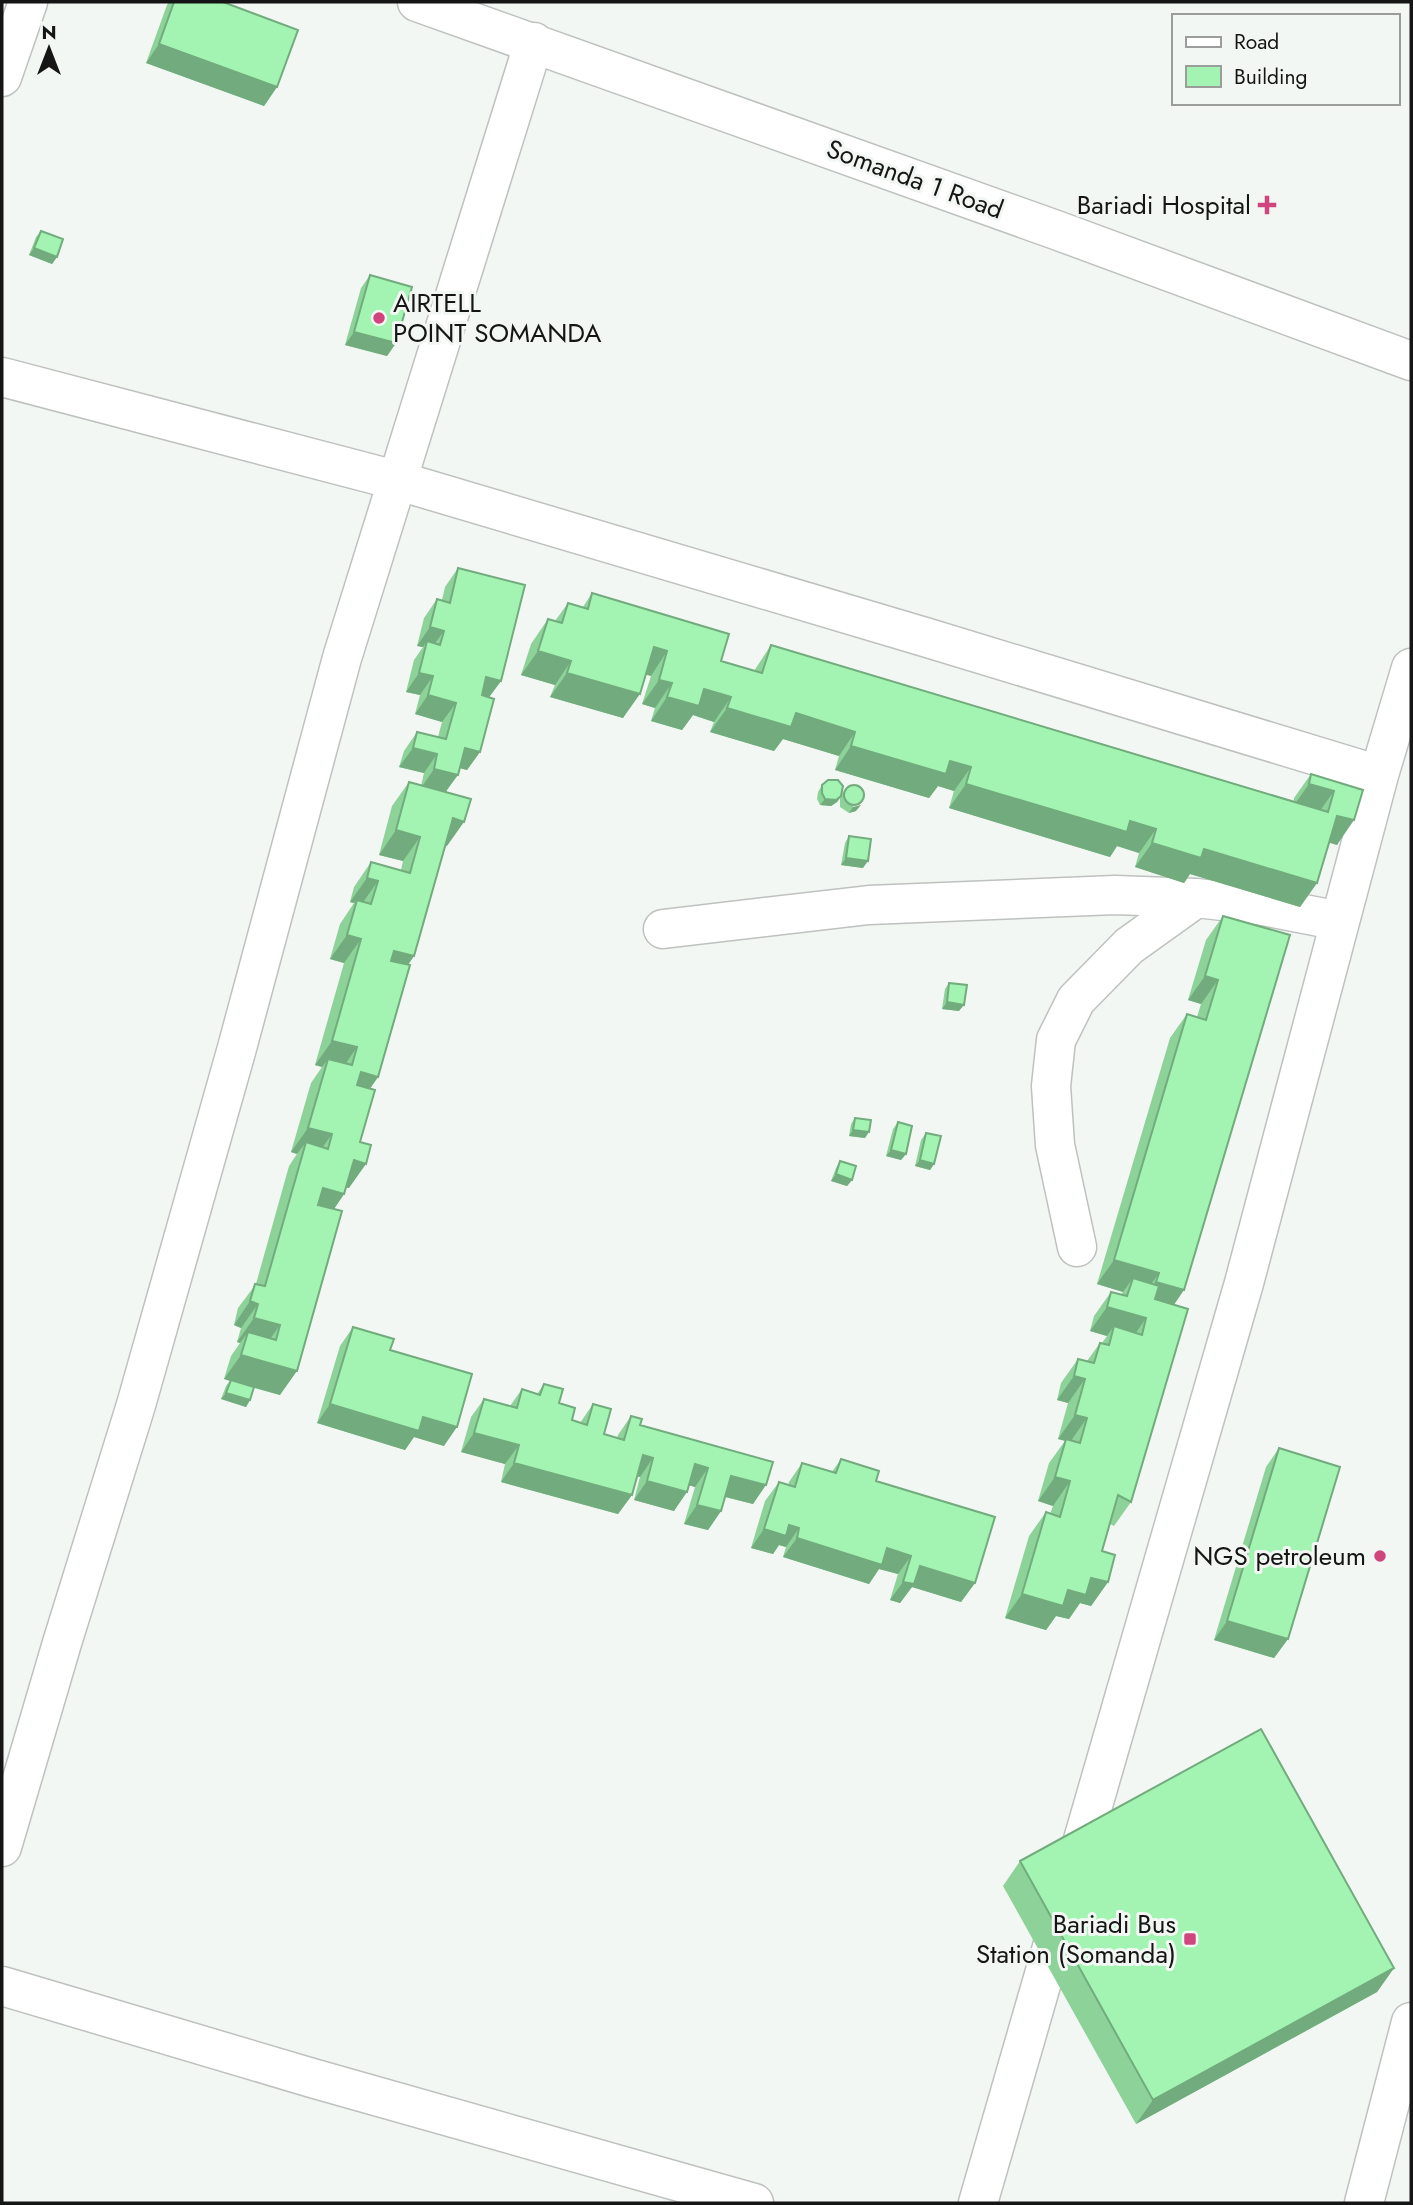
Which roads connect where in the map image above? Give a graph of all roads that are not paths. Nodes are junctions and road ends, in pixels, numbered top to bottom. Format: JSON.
{"nodes":[{"id":1,"x":28,"y":2,"type":"edge"},
{"id":2,"x":417,"y":2,"type":"edge"},
{"id":3,"x":534,"y":42,"type":"junction"},
{"id":4,"x":2,"y":77,"type":"edge"},
{"id":5,"x":1411,"y":361,"type":"edge"},
{"id":6,"x":2,"y":377,"type":"edge"},
{"id":7,"x":399,"y":481,"type":"junction"},
{"id":8,"x":1411,"y":668,"type":"edge"},
{"id":9,"x":1379,"y":775,"type":"junction"},
{"id":10,"x":1196,"y":898,"type":"junction"},
{"id":11,"x":1340,"y":921,"type":"junction"},
{"id":12,"x":663,"y":929,"type":"dead end"},
{"id":13,"x":1077,"y":1247,"type":"dead end"},
{"id":14,"x":2,"y":1847,"type":"edge"},
{"id":15,"x":2,"y":1986,"type":"edge"},
{"id":16,"x":1411,"y":2022,"type":"edge"},
{"id":17,"x":754,"y":2203,"type":"edge"},
{"id":18,"x":978,"y":2203,"type":"edge"},
{"id":19,"x":1364,"y":2203,"type":"edge"}],
"edges":[{"from":1,"to":4,"type":"street"},
{"from":2,"to":3,"type":"street","name":"Somanda 1 Road"},
{"from":3,"to":5,"type":"street","name":"Somanda 1 Road"},
{"from":3,"to":7,"type":"street"},
{"from":6,"to":7,"type":"street"},
{"from":7,"to":9,"type":"street"},
{"from":7,"to":14,"type":"street"},
{"from":8,"to":9,"type":"street"},
{"from":9,"to":11,"type":"street"},
{"from":10,"to":11,"type":"street"},
{"from":10,"to":12,"type":"street"},
{"from":10,"to":13,"type":"street"},
{"from":11,"to":18,"type":"street"},
{"from":15,"to":17,"type":"street"},
{"from":16,"to":19,"type":"street"}]}
